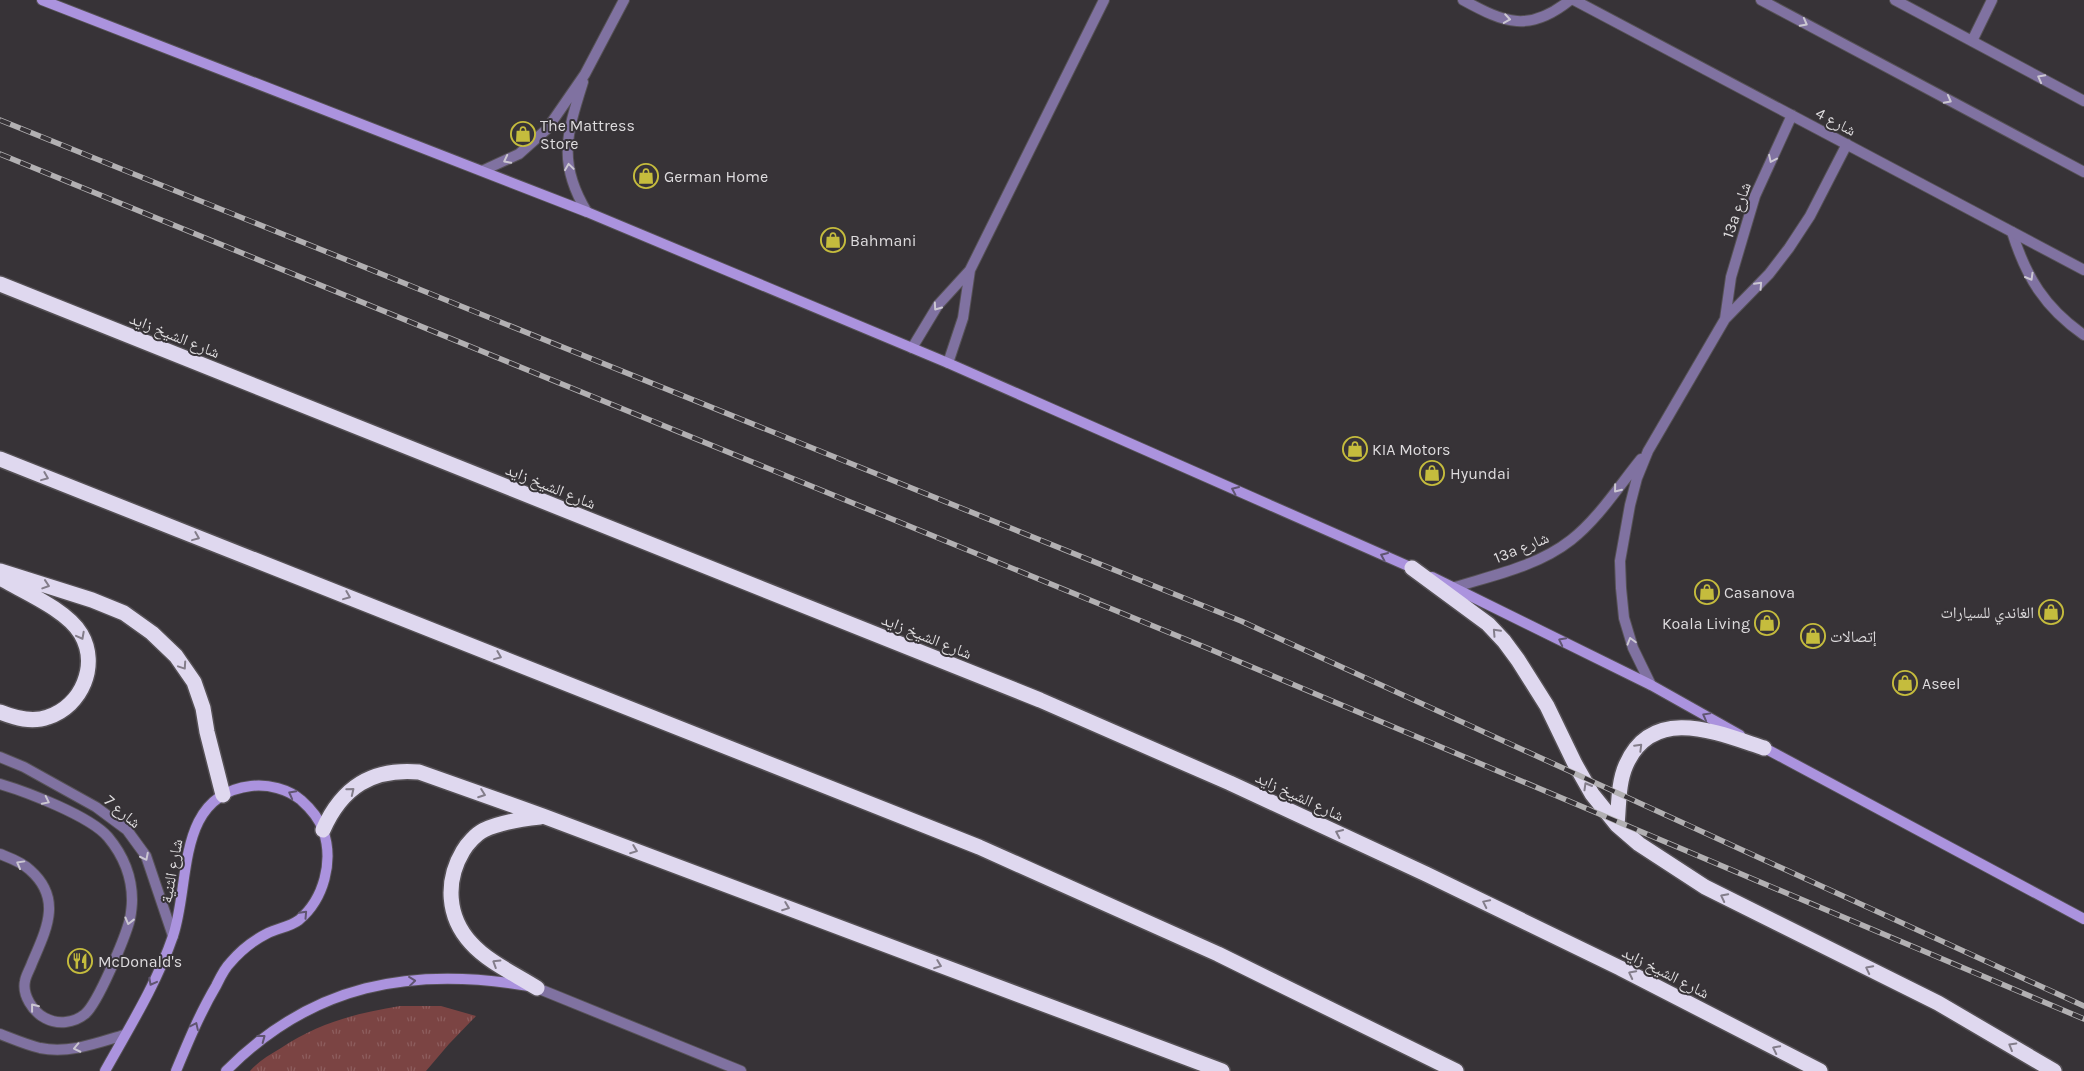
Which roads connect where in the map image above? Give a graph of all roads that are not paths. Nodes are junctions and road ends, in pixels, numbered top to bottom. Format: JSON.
{"nodes":[{"id":1,"x":42,"y":0,"type":"edge"},
{"id":2,"x":624,"y":0,"type":"edge"},
{"id":3,"x":1104,"y":0,"type":"edge"},
{"id":4,"x":1463,"y":0,"type":"edge"},
{"id":5,"x":1570,"y":0,"type":"edge"},
{"id":6,"x":1574,"y":0,"type":"edge"},
{"id":7,"x":1762,"y":0,"type":"edge"},
{"id":8,"x":1895,"y":0,"type":"edge"},
{"id":9,"x":1992,"y":0,"type":"edge"},
{"id":10,"x":1972,"y":41,"type":"junction"},
{"id":11,"x":585,"y":74,"type":"junction"},
{"id":12,"x":2084,"y":101,"type":"edge"},
{"id":13,"x":1792,"y":115,"type":"junction"},
{"id":14,"x":1848,"y":144,"type":"junction"},
{"id":15,"x":484,"y":170,"type":"junction"},
{"id":16,"x":2084,"y":172,"type":"edge"},
{"id":17,"x":587,"y":212,"type":"junction"},
{"id":18,"x":2012,"y":232,"type":"junction"},
{"id":19,"x":970,"y":270,"type":"junction"},
{"id":20,"x":2084,"y":270,"type":"edge"},
{"id":21,"x":0,"y":284,"type":"edge"},
{"id":22,"x":1725,"y":319,"type":"junction"},
{"id":23,"x":2084,"y":335,"type":"edge"},
{"id":24,"x":912,"y":348,"type":"junction"},
{"id":25,"x":948,"y":363,"type":"junction"},
{"id":26,"x":1648,"y":451,"type":"junction"},
{"id":27,"x":0,"y":459,"type":"edge"},
{"id":28,"x":1412,"y":568,"type":"junction"},
{"id":29,"x":0,"y":571,"type":"edge"},
{"id":30,"x":0,"y":578,"type":"edge"},
{"id":31,"x":1454,"y":587,"type":"junction"},
{"id":32,"x":1651,"y":685,"type":"junction"},
{"id":33,"x":0,"y":712,"type":"edge"},
{"id":34,"x":1764,"y":748,"type":"junction"},
{"id":35,"x":0,"y":757,"type":"edge"},
{"id":36,"x":0,"y":784,"type":"edge"},
{"id":37,"x":223,"y":794,"type":"junction"},
{"id":38,"x":543,"y":816,"type":"junction"},
{"id":39,"x":1617,"y":825,"type":"junction"},
{"id":40,"x":323,"y":830,"type":"junction"},
{"id":41,"x":0,"y":854,"type":"edge"},
{"id":42,"x":2084,"y":919,"type":"edge"},
{"id":43,"x":173,"y":936,"type":"junction"},
{"id":44,"x":538,"y":988,"type":"junction"},
{"id":45,"x":0,"y":1034,"type":"edge"},
{"id":46,"x":124,"y":1035,"type":"junction"},
{"id":47,"x":105,"y":1071,"type":"edge"},
{"id":48,"x":176,"y":1071,"type":"edge"},
{"id":49,"x":226,"y":1071,"type":"edge"},
{"id":50,"x":741,"y":1071,"type":"edge"},
{"id":51,"x":1222,"y":1071,"type":"edge"},
{"id":52,"x":1456,"y":1071,"type":"edge"},
{"id":53,"x":1820,"y":1071,"type":"edge"},
{"id":54,"x":2054,"y":1071,"type":"edge"}],
"edges":[{"from":1,"to":15,"type":"street"},
{"from":2,"to":11,"type":"street"},
{"from":3,"to":19,"type":"street"},
{"from":4,"to":5,"type":"street","one_way":true},
{"from":6,"to":13,"type":"street","name":"شارع 4"},
{"from":7,"to":16,"type":"street","one_way":true},
{"from":8,"to":10,"type":"street"},
{"from":9,"to":10,"type":"street"},
{"from":12,"to":10,"type":"street","one_way":true},
{"from":11,"to":15,"type":"street","one_way":true},
{"from":17,"to":11,"type":"street","one_way":true},
{"from":13,"to":14,"type":"street","name":"شارع 4"},
{"from":13,"to":22,"type":"street","name":"13a شارع","one_way":true},
{"from":14,"to":18,"type":"street","name":"شارع 4"},
{"from":22,"to":14,"type":"street","name":"13a شارع","one_way":true},
{"from":15,"to":17,"type":"street"},
{"from":17,"to":24,"type":"street"},
{"from":18,"to":20,"type":"street","name":"شارع 4"},
{"from":18,"to":23,"type":"street","one_way":true},
{"from":19,"to":24,"type":"street","one_way":true},
{"from":19,"to":25,"type":"street"},
{"from":53,"to":21,"type":"highway","name":"شارع الشيخ زايد","one_way":true},
{"from":22,"to":26,"type":"street","name":"13a شارع"},
{"from":24,"to":25,"type":"street"},
{"from":28,"to":25,"type":"street","one_way":true},
{"from":26,"to":31,"type":"street","name":"13a شارع","one_way":true},
{"from":32,"to":26,"type":"street","name":"13a شارع","one_way":true},
{"from":27,"to":52,"type":"highway","one_way":true},
{"from":28,"to":31,"type":"street"},
{"from":39,"to":28,"type":"highway","one_way":true},
{"from":29,"to":37,"type":"highway","one_way":true},
{"from":30,"to":33,"type":"highway","one_way":true},
{"from":32,"to":31,"type":"street","one_way":true},
{"from":34,"to":32,"type":"street","one_way":true},
{"from":39,"to":34,"type":"highway","one_way":true},
{"from":34,"to":42,"type":"street"},
{"from":35,"to":43,"type":"street","name":"شارع 7","one_way":true},
{"from":36,"to":41,"type":"street","one_way":true},
{"from":40,"to":37,"type":"street","name":"شارع الثنية","one_way":true},
{"from":37,"to":43,"type":"street","name":"شارع الثنية"},
{"from":40,"to":38,"type":"highway","one_way":true},
{"from":44,"to":38,"type":"highway","one_way":true},
{"from":38,"to":51,"type":"highway","one_way":true},
{"from":54,"to":39,"type":"highway","one_way":true},
{"from":48,"to":40,"type":"street","name":"شارع الثنية","one_way":true},
{"from":43,"to":46,"type":"street","name":"شارع الثنية","one_way":true},
{"from":49,"to":44,"type":"street","one_way":true},
{"from":44,"to":50,"type":"street"},
{"from":46,"to":45,"type":"street","one_way":true},
{"from":46,"to":47,"type":"street","name":"شارع الثنية"}]}
